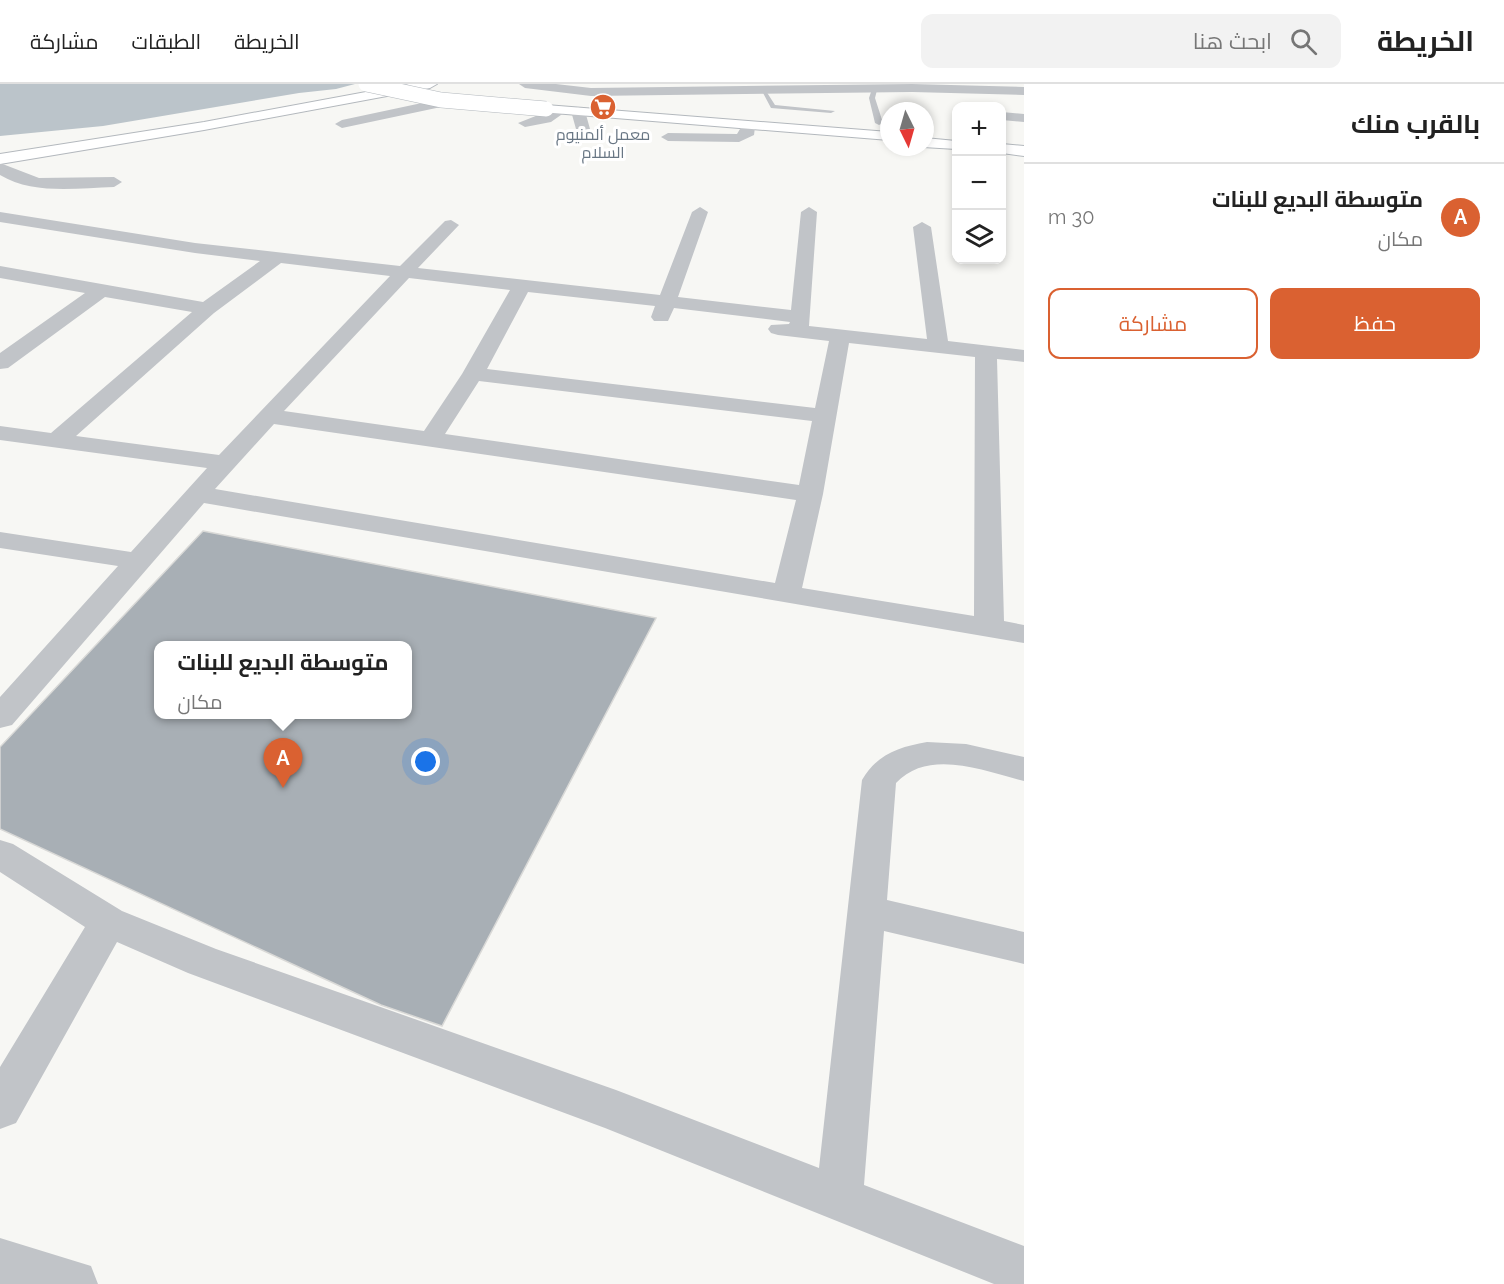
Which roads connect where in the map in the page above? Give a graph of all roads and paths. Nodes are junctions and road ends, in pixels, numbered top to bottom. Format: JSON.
{"nodes":[{"id":1,"x":366,"y":84,"type":"edge"},
{"id":2,"x":430,"y":84,"type":"edge"},
{"id":3,"x":804,"y":84,"type":"edge"},
{"id":4,"x":530,"y":85,"type":"edge"},
{"id":5,"x":911,"y":86,"type":"edge"},
{"id":6,"x":963,"y":86,"type":"edge"},
{"id":7,"x":403,"y":88,"type":"junction"},
{"id":8,"x":874,"y":90,"type":"junction"},
{"id":9,"x":585,"y":91,"type":"junction"},
{"id":10,"x":817,"y":91,"type":"junction"},
{"id":11,"x":1024,"y":91,"type":"edge"},
{"id":12,"x":764,"y":92,"type":"junction"},
{"id":13,"x":382,"y":93,"type":"junction"},
{"id":14,"x":511,"y":103,"type":"junction"},
{"id":15,"x":436,"y":104,"type":"junction"},
{"id":16,"x":546,"y":109,"type":"junction"},
{"id":17,"x":569,"y":111,"type":"junction"},
{"id":18,"x":831,"y":111,"type":"dead end"},
{"id":19,"x":1006,"y":116,"type":"edge"},
{"id":20,"x":1024,"y":118,"type":"edge"},
{"id":21,"x":880,"y":121,"type":"edge"},
{"id":22,"x":525,"y":123,"type":"dead end"},
{"id":23,"x":342,"y":124,"type":"dead end"},
{"id":24,"x":748,"y":127,"type":"junction"},
{"id":25,"x":583,"y":129,"type":"dead end"},
{"id":26,"x":668,"y":137,"type":"dead end"},
{"id":27,"x":880,"y":137,"type":"edge"},
{"id":28,"x":880,"y":137,"type":"edge"},
{"id":29,"x":934,"y":142,"type":"edge"},
{"id":30,"x":952,"y":144,"type":"edge"},
{"id":31,"x":1006,"y":147,"type":"edge"},
{"id":32,"x":1024,"y":149,"type":"edge"},
{"id":33,"x":0,"y":159,"type":"edge"},
{"id":34,"x":0,"y":168,"type":"edge"},
{"id":35,"x":114,"y":182,"type":"dead end"},
{"id":36,"x":700,"y":212,"type":"dead end"},
{"id":37,"x":809,"y":212,"type":"dead end"},
{"id":38,"x":0,"y":217,"type":"edge"},
{"id":39,"x":451,"y":225,"type":"dead end"},
{"id":40,"x":922,"y":227,"type":"dead end"},
{"id":41,"x":276,"y":258,"type":"junction"},
{"id":42,"x":0,"y":272,"type":"edge"},
{"id":43,"x":396,"y":281,"type":"junction"},
{"id":44,"x":102,"y":290,"type":"junction"},
{"id":45,"x":519,"y":294,"type":"junction"},
{"id":46,"x":207,"y":309,"type":"junction"},
{"id":47,"x":663,"y":310,"type":"junction"},
{"id":48,"x":800,"y":324,"type":"junction"},
{"id":49,"x":840,"y":336,"type":"junction"},
{"id":50,"x":0,"y":337,"type":"edge"},
{"id":51,"x":937,"y":340,"type":"junction"},
{"id":52,"x":1024,"y":341,"type":"edge"},
{"id":53,"x":29,"y":342,"type":"junction"},
{"id":54,"x":986,"y":351,"type":"junction"},
{"id":55,"x":1024,"y":356,"type":"edge"},
{"id":56,"x":0,"y":363,"type":"edge"},
{"id":57,"x":473,"y":374,"type":"junction"},
{"id":58,"x":268,"y":416,"type":"junction"},
{"id":59,"x":825,"y":416,"type":"junction"},
{"id":60,"x":0,"y":433,"type":"edge"},
{"id":61,"x":57,"y":440,"type":"junction"},
{"id":62,"x":429,"y":441,"type":"junction"},
{"id":63,"x":225,"y":463,"type":"junction"},
{"id":64,"x":198,"y":494,"type":"junction"},
{"id":65,"x":810,"y":494,"type":"junction"},
{"id":66,"x":0,"y":540,"type":"edge"},
{"id":67,"x":138,"y":561,"type":"junction"},
{"id":68,"x":786,"y":595,"type":"junction"},
{"id":69,"x":989,"y":628,"type":"junction"},
{"id":70,"x":1024,"y":634,"type":"edge"},
{"id":71,"x":0,"y":717,"type":"edge"},
{"id":72,"x":1024,"y":769,"type":"edge"},
{"id":73,"x":0,"y":854,"type":"edge"},
{"id":74,"x":866,"y":911,"type":"junction"},
{"id":75,"x":108,"y":922,"type":"junction"},
{"id":76,"x":1024,"y":948,"type":"edge"},
{"id":77,"x":0,"y":1108,"type":"edge"},
{"id":78,"x":839,"y":1199,"type":"junction"},
{"id":79,"x":0,"y":1263,"type":"edge"},
{"id":80,"x":1024,"y":1271,"type":"edge"},
{"id":81,"x":73,"y":1284,"type":"edge"}],
"edges":[{"from":1,"to":16,"type":"main road","bridge":true},
{"from":2,"to":7,"type":"main road"},
{"from":3,"to":10,"type":"street"},
{"from":4,"to":9,"type":"street"},
{"from":4,"to":14,"type":"street"},
{"from":5,"to":6,"type":"street"},
{"from":5,"to":8,"type":"street"},
{"from":6,"to":11,"type":"street"},
{"from":7,"to":13,"type":"main road"},
{"from":7,"to":14,"type":"street"},
{"from":8,"to":10,"type":"street"},
{"from":8,"to":21,"type":"lane"},
{"from":9,"to":12,"type":"street"},
{"from":9,"to":17,"type":"street"},
{"from":10,"to":12,"type":"street"},
{"from":12,"to":18,"type":"lane"},
{"from":13,"to":15,"type":"street"},
{"from":13,"to":33,"type":"main road"},
{"from":14,"to":16,"type":"street"},
{"from":15,"to":16,"type":"street"},
{"from":15,"to":23,"type":"street"},
{"from":16,"to":17,"type":"main road"},
{"from":17,"to":22,"type":"street"},
{"from":17,"to":24,"type":"main road"},
{"from":17,"to":25,"type":"street"},
{"from":17,"to":27,"type":"main road"},
{"from":19,"to":20,"type":"street"},
{"from":24,"to":26,"type":"street"},
{"from":24,"to":28,"type":"main road"},
{"from":29,"to":30,"type":"main road"},
{"from":31,"to":32,"type":"main road"},
{"from":34,"to":35,"type":"street"},
{"from":36,"to":47,"type":"street"},
{"from":37,"to":48,"type":"street"},
{"from":38,"to":41,"type":"street"},
{"from":39,"to":43,"type":"street"},
{"from":40,"to":51,"type":"street"},
{"from":41,"to":43,"type":"street"},
{"from":41,"to":46,"type":"street"},
{"from":42,"to":44,"type":"street"},
{"from":43,"to":45,"type":"street"},
{"from":43,"to":58,"type":"street"},
{"from":44,"to":46,"type":"street"},
{"from":44,"to":53,"type":"street"},
{"from":45,"to":47,"type":"street"},
{"from":45,"to":57,"type":"street"},
{"from":46,"to":61,"type":"street"},
{"from":47,"to":48,"type":"street"},
{"from":48,"to":49,"type":"street"},
{"from":49,"to":51,"type":"street"},
{"from":49,"to":59,"type":"street"},
{"from":50,"to":53,"type":"street"},
{"from":51,"to":52,"type":"street"},
{"from":51,"to":54,"type":"street"},
{"from":53,"to":56,"type":"street"},
{"from":54,"to":55,"type":"street"},
{"from":54,"to":69,"type":"street"},
{"from":57,"to":59,"type":"street"},
{"from":57,"to":62,"type":"street"},
{"from":58,"to":62,"type":"street"},
{"from":58,"to":63,"type":"street"},
{"from":59,"to":65,"type":"street"},
{"from":60,"to":61,"type":"street"},
{"from":61,"to":63,"type":"street"},
{"from":62,"to":65,"type":"street"},
{"from":63,"to":64,"type":"street"},
{"from":64,"to":67,"type":"street"},
{"from":64,"to":68,"type":"street"},
{"from":65,"to":68,"type":"street"},
{"from":66,"to":67,"type":"street"},
{"from":67,"to":71,"type":"street"},
{"from":68,"to":69,"type":"street"},
{"from":69,"to":70,"type":"street"},
{"from":72,"to":74,"type":"street"},
{"from":73,"to":75,"type":"street"},
{"from":74,"to":76,"type":"street"},
{"from":74,"to":78,"type":"street"},
{"from":75,"to":77,"type":"street"},
{"from":75,"to":78,"type":"street"},
{"from":78,"to":80,"type":"street"},
{"from":79,"to":81,"type":"street"}]}
